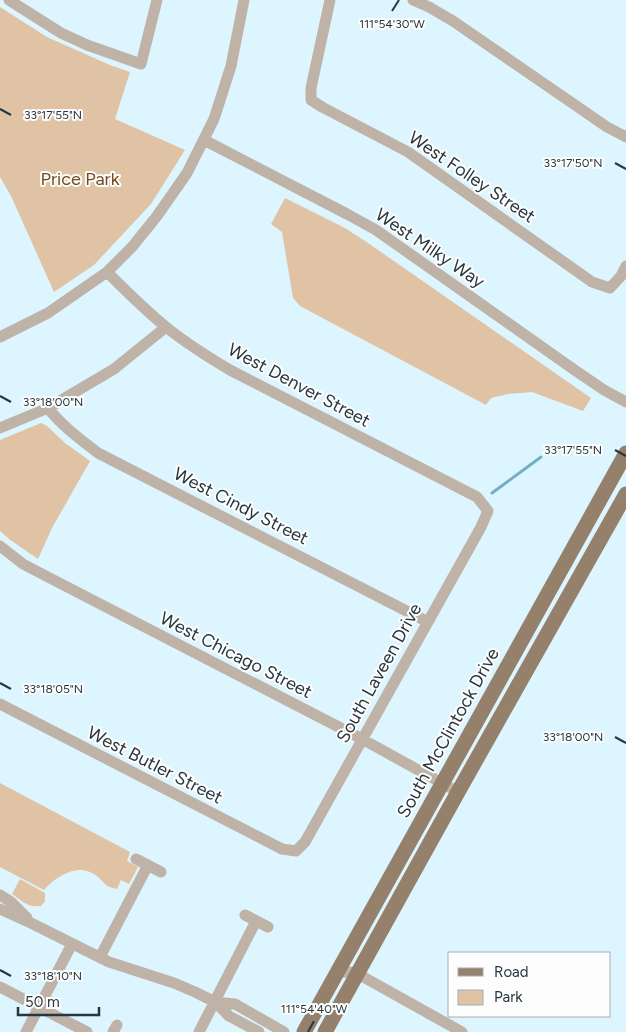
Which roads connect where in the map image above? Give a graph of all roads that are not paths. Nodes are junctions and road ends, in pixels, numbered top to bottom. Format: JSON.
{"nodes":[{"id":1,"x":9,"y":0,"type":"edge"},
{"id":2,"x":157,"y":0,"type":"edge"},
{"id":3,"x":244,"y":0,"type":"edge"},
{"id":4,"x":330,"y":0,"type":"edge"},
{"id":5,"x":413,"y":0,"type":"edge"},
{"id":6,"x":626,"y":138,"type":"edge"},
{"id":7,"x":204,"y":140,"type":"junction"},
{"id":8,"x":626,"y":266,"type":"edge"},
{"id":9,"x":106,"y":272,"type":"junction"},
{"id":10,"x":166,"y":327,"type":"junction"},
{"id":11,"x":1,"y":335,"type":"edge"},
{"id":12,"x":626,"y":402,"type":"edge"},
{"id":13,"x":48,"y":408,"type":"junction"},
{"id":14,"x":0,"y":428,"type":"edge"},
{"id":15,"x":626,"y":453,"type":"edge"},
{"id":16,"x":626,"y":494,"type":"edge"},
{"id":17,"x":488,"y":511,"type":"joint"},
{"id":18,"x":0,"y":546,"type":"edge"},
{"id":19,"x":428,"y":622,"type":"junction"},
{"id":20,"x":0,"y":704,"type":"edge"},
{"id":21,"x":362,"y":739,"type":"junction"},
{"id":22,"x":442,"y":783,"type":"junction"},
{"id":23,"x":458,"y":792,"type":"junction"},
{"id":24,"x":296,"y":851,"type":"joint"},
{"id":25,"x":136,"y":859,"type":"dead end"},
{"id":26,"x":148,"y":865,"type":"junction"},
{"id":27,"x":161,"y":872,"type":"dead end"},
{"id":28,"x":0,"y":895,"type":"edge"},
{"id":29,"x":0,"y":909,"type":"edge"},
{"id":30,"x":245,"y":915,"type":"dead end"},
{"id":31,"x":256,"y":921,"type":"junction"},
{"id":32,"x":34,"y":924,"type":"junction"},
{"id":33,"x":268,"y":927,"type":"dead end"},
{"id":34,"x":72,"y":944,"type":"junction"},
{"id":35,"x":100,"y":957,"type":"junction"},
{"id":36,"x":335,"y":974,"type":"junction"},
{"id":37,"x":358,"y":974,"type":"junction"},
{"id":38,"x":0,"y":987,"type":"edge"},
{"id":39,"x":215,"y":1002,"type":"junction"},
{"id":40,"x":39,"y":1007,"type":"junction"},
{"id":41,"x":245,"y":1010,"type":"junction"},
{"id":42,"x":238,"y":1021,"type":"junction"},
{"id":43,"x":26,"y":1032,"type":"edge"},
{"id":44,"x":88,"y":1032,"type":"edge"},
{"id":45,"x":199,"y":1032,"type":"edge"},
{"id":46,"x":259,"y":1032,"type":"edge"},
{"id":47,"x":284,"y":1032,"type":"edge"},
{"id":48,"x":304,"y":1032,"type":"edge"},
{"id":49,"x":325,"y":1032,"type":"edge"},
{"id":50,"x":462,"y":1032,"type":"edge"}],
"edges":[{"from":1,"to":2,"type":"street"},
{"from":3,"to":7,"type":"street"},
{"from":4,"to":8,"type":"street","name":"West Folley Street"},
{"from":5,"to":6,"type":"street"},
{"from":7,"to":9,"type":"street"},
{"from":7,"to":12,"type":"street","name":"West Milky Way"},
{"from":9,"to":10,"type":"street","name":"West Denver Street"},
{"from":9,"to":11,"type":"street"},
{"from":10,"to":13,"type":"street"},
{"from":10,"to":17,"type":"street","name":"West Denver Street"},
{"from":13,"to":14,"type":"street"},
{"from":13,"to":19,"type":"street","name":"West Cindy Street"},
{"from":15,"to":22,"type":"main road","name":"South McClintock Drive"},
{"from":16,"to":23,"type":"main road","name":"South McClintock Drive"},
{"from":17,"to":19,"type":"street","name":"South Laveen Drive"},
{"from":18,"to":21,"type":"street","name":"West Chicago Street"},
{"from":19,"to":21,"type":"street","name":"South Laveen Drive"},
{"from":20,"to":24,"type":"street","name":"West Butler Street"},
{"from":21,"to":22,"type":"street","name":"West Chicago Street"},
{"from":21,"to":24,"type":"street","name":"South Laveen Drive"},
{"from":22,"to":23,"type":"street","name":"West Chicago Street"},
{"from":22,"to":36,"type":"main road","name":"South McClintock Drive"},
{"from":23,"to":37,"type":"main road","name":"South McClintock Drive"},
{"from":25,"to":26,"type":"street"},
{"from":26,"to":27,"type":"street"},
{"from":26,"to":35,"type":"street"},
{"from":28,"to":32,"type":"street"},
{"from":29,"to":32,"type":"street"},
{"from":30,"to":31,"type":"street"},
{"from":31,"to":33,"type":"street"},
{"from":31,"to":39,"type":"street"},
{"from":32,"to":34,"type":"street"},
{"from":34,"to":35,"type":"street"},
{"from":34,"to":40,"type":"street"},
{"from":35,"to":39,"type":"street"},
{"from":36,"to":37,"type":"street"},
{"from":36,"to":48,"type":"main road","name":"South McClintock Drive"},
{"from":37,"to":49,"type":"main road","name":"South McClintock Drive"},
{"from":37,"to":50,"type":"street"},
{"from":38,"to":40,"type":"street"},
{"from":39,"to":41,"type":"street"},
{"from":39,"to":42,"type":"street"},
{"from":39,"to":45,"type":"street"},
{"from":40,"to":43,"type":"street"},
{"from":40,"to":44,"type":"street"},
{"from":41,"to":42,"type":"street"},
{"from":41,"to":47,"type":"street"},
{"from":42,"to":46,"type":"street"}]}
